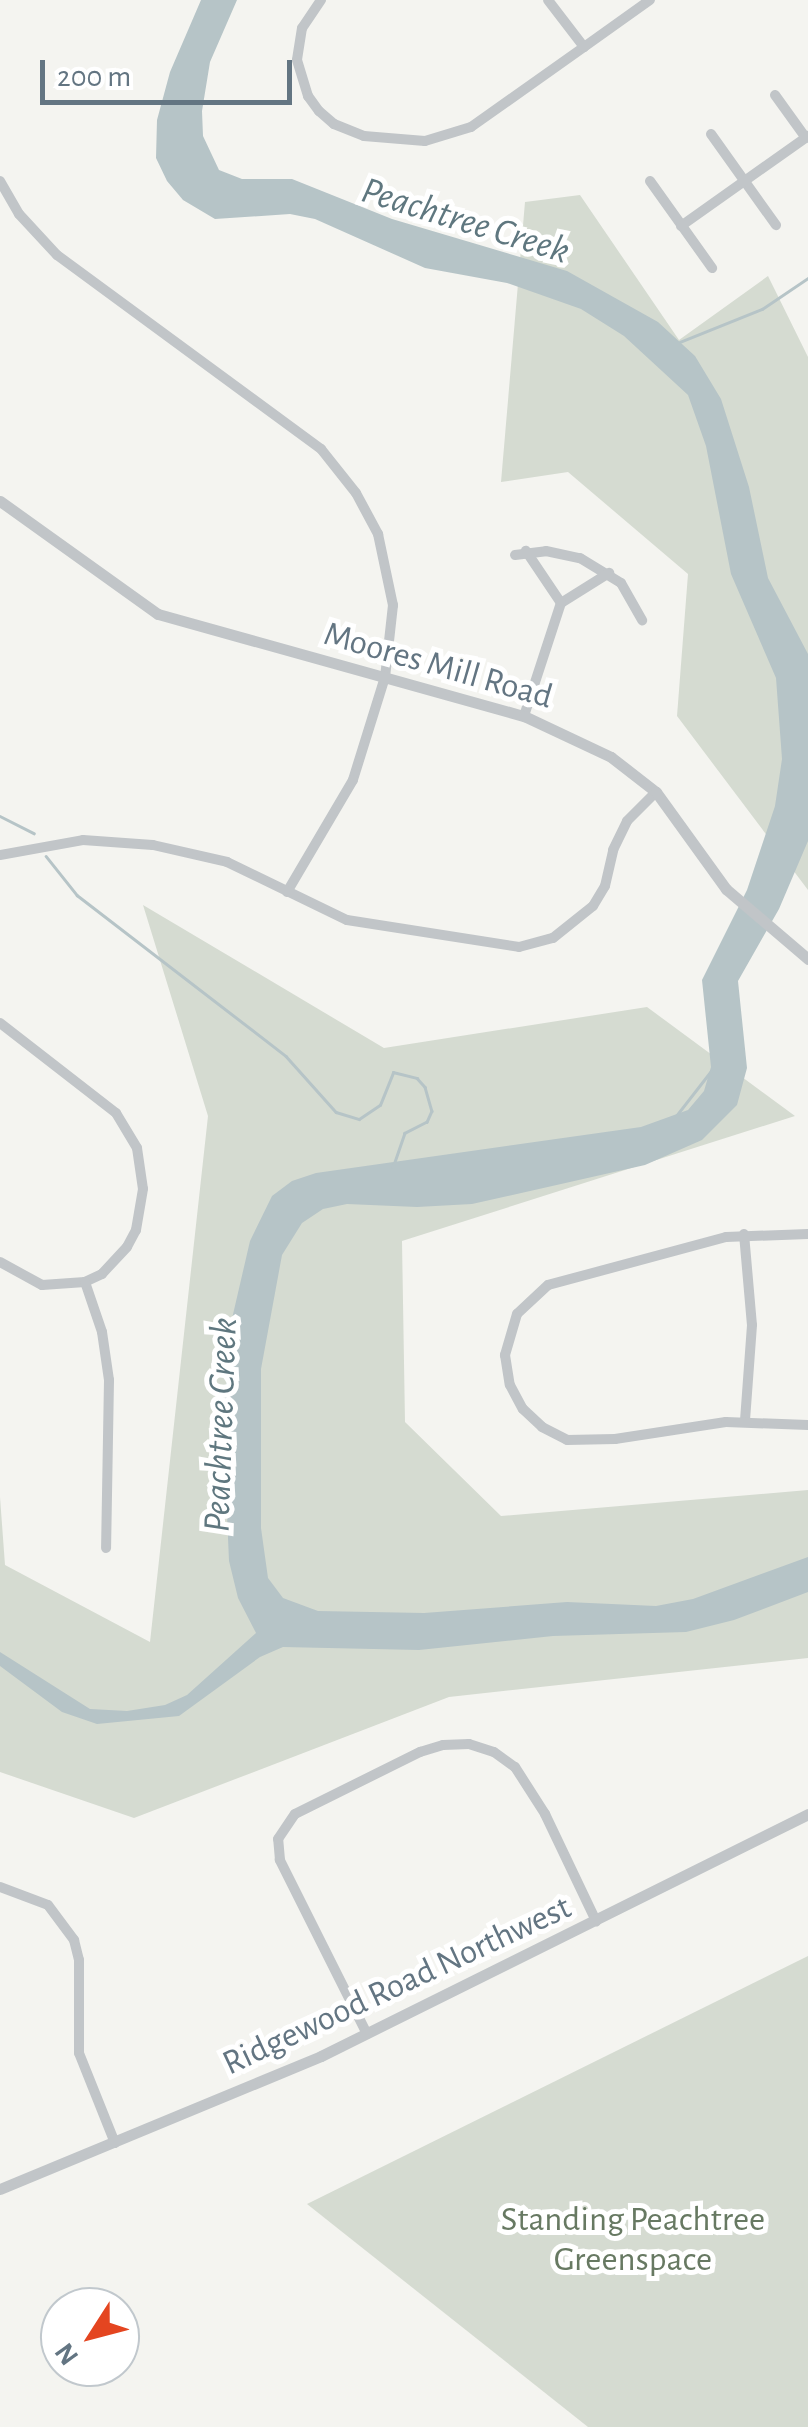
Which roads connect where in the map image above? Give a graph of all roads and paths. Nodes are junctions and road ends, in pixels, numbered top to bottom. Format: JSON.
{"nodes":[{"id":1,"x":321,"y":0,"type":"edge"},
{"id":2,"x":548,"y":0,"type":"edge"},
{"id":3,"x":650,"y":0,"type":"edge"},
{"id":4,"x":584,"y":47,"type":"junction"},
{"id":5,"x":776,"y":95,"type":"dead end"},
{"id":6,"x":712,"y":134,"type":"dead end"},
{"id":7,"x":807,"y":137,"type":"edge"},
{"id":8,"x":0,"y":181,"type":"edge"},
{"id":9,"x":650,"y":181,"type":"dead end"},
{"id":10,"x":744,"y":181,"type":"junction"},
{"id":11,"x":776,"y":225,"type":"dead end"},
{"id":12,"x":682,"y":226,"type":"junction"},
{"id":13,"x":712,"y":268,"type":"dead end"},
{"id":14,"x":0,"y":501,"type":"edge"},
{"id":15,"x":609,"y":573,"type":"junction"},
{"id":16,"x":561,"y":603,"type":"junction"},
{"id":17,"x":642,"y":620,"type":"dead end"},
{"id":18,"x":384,"y":677,"type":"junction"},
{"id":19,"x":524,"y":716,"type":"junction"},
{"id":20,"x":656,"y":792,"type":"junction"},
{"id":21,"x":0,"y":855,"type":"edge"},
{"id":22,"x":287,"y":892,"type":"junction"},
{"id":23,"x":808,"y":959,"type":"edge"},
{"id":24,"x":0,"y":1023,"type":"edge"},
{"id":25,"x":744,"y":1234,"type":"junction"},
{"id":26,"x":808,"y":1234,"type":"edge"},
{"id":27,"x":0,"y":1262,"type":"edge"},
{"id":28,"x":85,"y":1282,"type":"junction"},
{"id":29,"x":745,"y":1421,"type":"junction"},
{"id":30,"x":808,"y":1425,"type":"edge"},
{"id":31,"x":106,"y":1548,"type":"dead end"},
{"id":32,"x":808,"y":1814,"type":"edge"},
{"id":33,"x":0,"y":1887,"type":"edge"},
{"id":34,"x":596,"y":1922,"type":"junction"},
{"id":35,"x":367,"y":2034,"type":"junction"},
{"id":36,"x":115,"y":2142,"type":"junction"},
{"id":37,"x":0,"y":2189,"type":"edge"}],
"edges":[{"from":1,"to":4,"type":"street"},
{"from":2,"to":4,"type":"street"},
{"from":3,"to":4,"type":"street"},
{"from":5,"to":7,"type":"street"},
{"from":6,"to":10,"type":"street"},
{"from":7,"to":10,"type":"street"},
{"from":8,"to":18,"type":"street"},
{"from":9,"to":12,"type":"street"},
{"from":10,"to":11,"type":"street"},
{"from":10,"to":12,"type":"street"},
{"from":12,"to":13,"type":"street"},
{"from":14,"to":18,"type":"street","name":"Moores Mill Road"},
{"from":15,"to":16,"type":"street"},
{"from":15,"to":16,"type":"street"},
{"from":15,"to":17,"type":"street"},
{"from":16,"to":19,"type":"street"},
{"from":18,"to":19,"type":"street","name":"Moores Mill Road"},
{"from":18,"to":22,"type":"street"},
{"from":19,"to":20,"type":"street","name":"Moores Mill Road"},
{"from":20,"to":22,"type":"street"},
{"from":20,"to":23,"type":"street","name":"Moores Mill Road"},
{"from":21,"to":22,"type":"street"},
{"from":24,"to":28,"type":"street"},
{"from":25,"to":26,"type":"street"},
{"from":25,"to":29,"type":"street"},
{"from":25,"to":29,"type":"street"},
{"from":27,"to":28,"type":"street"},
{"from":28,"to":31,"type":"street"},
{"from":29,"to":30,"type":"street"},
{"from":32,"to":34,"type":"street","name":"Ridgewood Road Northwest"},
{"from":33,"to":36,"type":"street"},
{"from":34,"to":35,"type":"street","name":"Ridgewood Road Northwest"},
{"from":34,"to":35,"type":"street"},
{"from":35,"to":36,"type":"street","name":"Ridgewood Road Northwest"},
{"from":36,"to":37,"type":"street","name":"Ridgewood Road Northwest"}]}
